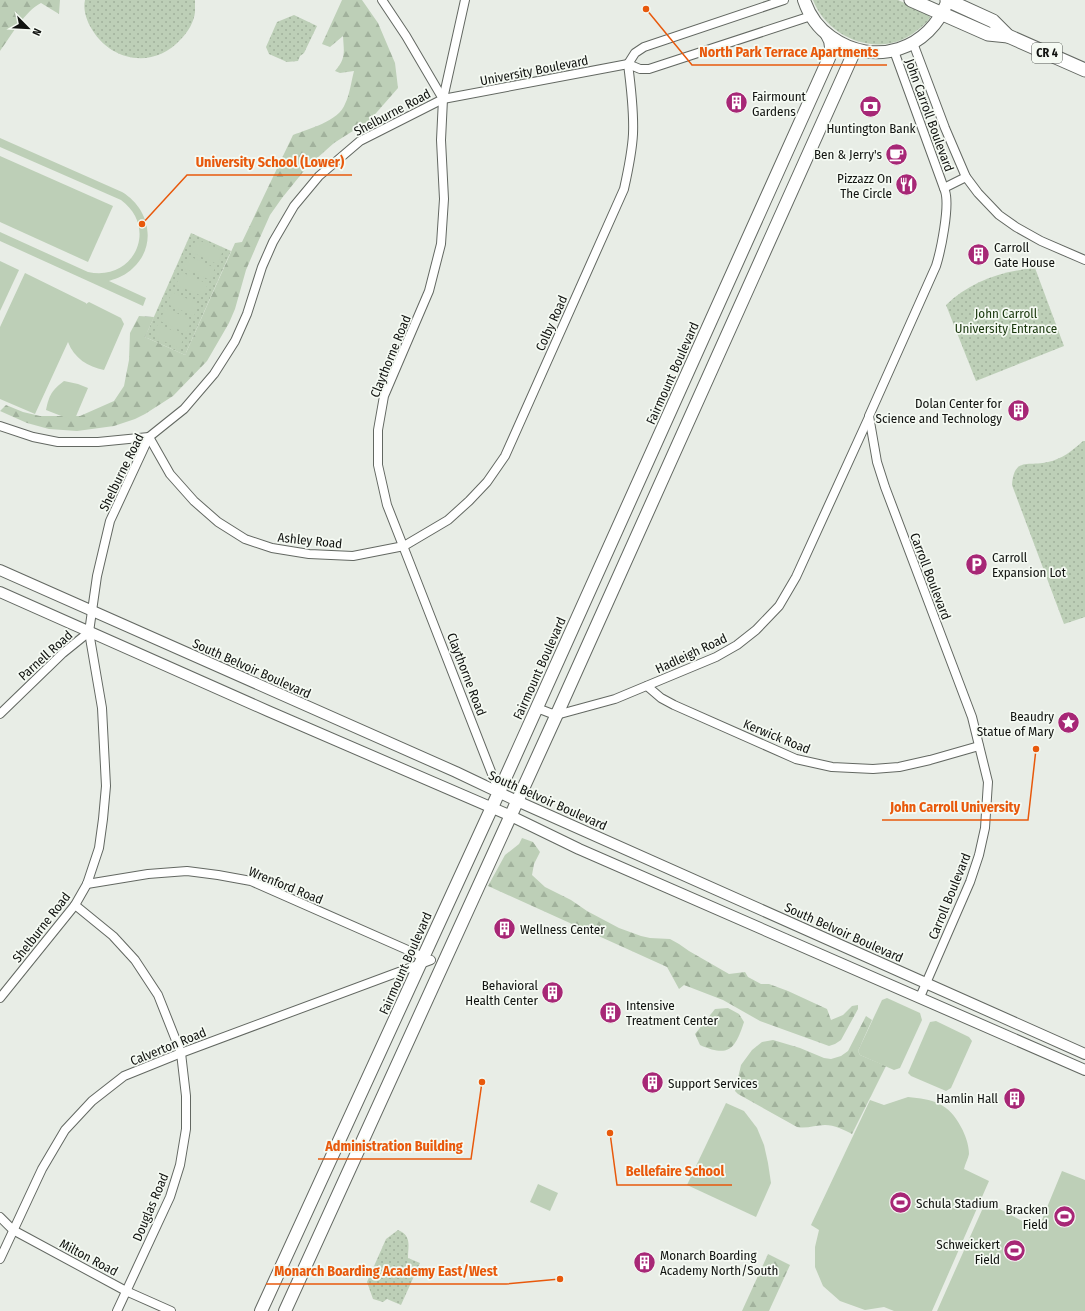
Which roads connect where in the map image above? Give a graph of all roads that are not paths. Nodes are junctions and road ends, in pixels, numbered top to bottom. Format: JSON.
{"nodes":[{"id":1,"x":382,"y":0,"type":"edge"},
{"id":2,"x":465,"y":0,"type":"edge"},
{"id":3,"x":784,"y":0,"type":"edge"},
{"id":4,"x":804,"y":0,"type":"edge"},
{"id":5,"x":911,"y":0,"type":"edge"},
{"id":6,"x":948,"y":0,"type":"edge"},
{"id":7,"x":942,"y":14,"type":"junction"},
{"id":8,"x":811,"y":16,"type":"junction"},
{"id":9,"x":828,"y":35,"type":"junction"},
{"id":10,"x":1008,"y":36,"type":"junction"},
{"id":11,"x":913,"y":43,"type":"junction"},
{"id":12,"x":856,"y":50,"type":"junction"},
{"id":13,"x":894,"y":50,"type":"junction"},
{"id":14,"x":628,"y":64,"type":"junction"},
{"id":15,"x":1085,"y":70,"type":"edge"},
{"id":16,"x":443,"y":99,"type":"junction"},
{"id":17,"x":966,"y":177,"type":"junction"},
{"id":18,"x":944,"y":188,"type":"junction"},
{"id":19,"x":1085,"y":260,"type":"edge"},
{"id":20,"x":869,"y":416,"type":"junction"},
{"id":21,"x":0,"y":426,"type":"edge"},
{"id":22,"x":149,"y":437,"type":"junction"},
{"id":23,"x":404,"y":546,"type":"junction"},
{"id":24,"x":0,"y":570,"type":"edge"},
{"id":25,"x":0,"y":592,"type":"edge"},
{"id":26,"x":92,"y":612,"type":"junction"},
{"id":27,"x":89,"y":632,"type":"junction"},
{"id":28,"x":647,"y":686,"type":"junction"},
{"id":29,"x":537,"y":708,"type":"junction"},
{"id":30,"x":0,"y":714,"type":"edge"},
{"id":31,"x":557,"y":714,"type":"junction"},
{"id":32,"x":979,"y":746,"type":"junction"},
{"id":33,"x":499,"y":792,"type":"junction"},
{"id":34,"x":517,"y":801,"type":"junction"},
{"id":35,"x":491,"y":808,"type":"junction"},
{"id":36,"x":510,"y":816,"type":"junction"},
{"id":37,"x":87,"y":884,"type":"junction"},
{"id":38,"x":75,"y":905,"type":"junction"},
{"id":39,"x":429,"y":962,"type":"junction"},
{"id":40,"x":926,"y":983,"type":"junction"},
{"id":41,"x":920,"y":997,"type":"junction"},
{"id":42,"x":0,"y":998,"type":"edge"},
{"id":43,"x":181,"y":1053,"type":"junction"},
{"id":44,"x":1085,"y":1054,"type":"edge"},
{"id":45,"x":1085,"y":1070,"type":"edge"},
{"id":46,"x":333,"y":1156,"type":"junction"},
{"id":47,"x":351,"y":1165,"type":"junction"},
{"id":48,"x":0,"y":1217,"type":"edge"},
{"id":49,"x":14,"y":1230,"type":"junction"},
{"id":50,"x":0,"y":1259,"type":"edge"},
{"id":51,"x":126,"y":1290,"type":"junction"},
{"id":52,"x":117,"y":1311,"type":"edge"},
{"id":53,"x":171,"y":1311,"type":"edge"},
{"id":54,"x":261,"y":1311,"type":"edge"},
{"id":55,"x":286,"y":1311,"type":"edge"}],
"edges":[{"from":1,"to":16,"type":"street"},
{"from":2,"to":16,"type":"street","name":"Shelburne Road"},
{"from":3,"to":14,"type":"street"},
{"from":4,"to":8,"type":"main road"},
{"from":5,"to":7,"type":"main road","number":"CR 4"},
{"from":6,"to":7,"type":"main road"},
{"from":6,"to":10,"type":"main road","number":"CR 4"},
{"from":7,"to":10,"type":"main road","number":"CR 4"},
{"from":7,"to":11,"type":"main road"},
{"from":8,"to":9,"type":"main road"},
{"from":8,"to":14,"type":"street","name":"University Boulevard"},
{"from":9,"to":12,"type":"main road"},
{"from":9,"to":29,"type":"main road","name":"Fairmount Boulevard"},
{"from":10,"to":15,"type":"main road","number":"CR 4"},
{"from":11,"to":13,"type":"main road"},
{"from":11,"to":17,"type":"street","name":"John Carroll Boulevard"},
{"from":12,"to":13,"type":"main road"},
{"from":12,"to":31,"type":"main road","name":"Fairmount Boulevard"},
{"from":13,"to":18,"type":"street","name":"John Carroll Boulevard"},
{"from":14,"to":16,"type":"street","name":"University Boulevard"},
{"from":14,"to":23,"type":"street","name":"Colby Road"},
{"from":16,"to":22,"type":"street","name":"Shelburne Road"},
{"from":16,"to":23,"type":"street","name":"Claythorne Road"},
{"from":17,"to":18,"type":"street"},
{"from":17,"to":19,"type":"street","name":"John Carroll Boulevard"},
{"from":18,"to":20,"type":"street"},
{"from":20,"to":28,"type":"street","name":"Hadleigh Road"},
{"from":20,"to":32,"type":"street","name":"Carroll Boulevard"},
{"from":21,"to":22,"type":"street"},
{"from":22,"to":23,"type":"street","name":"Ashley Road"},
{"from":22,"to":26,"type":"street","name":"Shelburne Road"},
{"from":23,"to":33,"type":"street","name":"Claythorne Road"},
{"from":24,"to":26,"type":"street","name":"South Belvoir Boulevard"},
{"from":25,"to":27,"type":"street"},
{"from":26,"to":27,"type":"street","name":"Shelburne Road"},
{"from":26,"to":33,"type":"street","name":"South Belvoir Boulevard"},
{"from":27,"to":30,"type":"street","name":"Parnell Road"},
{"from":27,"to":35,"type":"street"},
{"from":27,"to":37,"type":"street","name":"Shelburne Road"},
{"from":28,"to":31,"type":"street","name":"Hadleigh Road"},
{"from":28,"to":32,"type":"street","name":"Kerwick Road"},
{"from":29,"to":31,"type":"street","name":"Hadleigh Road"},
{"from":29,"to":33,"type":"main road","name":"Fairmount Boulevard"},
{"from":31,"to":34,"type":"main road","name":"Fairmount Boulevard"},
{"from":32,"to":40,"type":"street","name":"Carroll Boulevard"},
{"from":33,"to":34,"type":"street","name":"South Belvoir Boulevard"},
{"from":33,"to":35,"type":"main road","name":"Fairmount Boulevard"},
{"from":34,"to":36,"type":"main road","name":"Fairmount Boulevard"},
{"from":34,"to":40,"type":"street","name":"South Belvoir Boulevard"},
{"from":35,"to":36,"type":"street"},
{"from":35,"to":39,"type":"main road","name":"Fairmount Boulevard"},
{"from":36,"to":39,"type":"main road","name":"Fairmount Boulevard"},
{"from":36,"to":41,"type":"street"},
{"from":37,"to":38,"type":"street","name":"Shelburne Road"},
{"from":37,"to":39,"type":"street","name":"Wrenford Road"},
{"from":38,"to":42,"type":"street","name":"Shelburne Road"},
{"from":38,"to":43,"type":"street","name":"Douglas Road"},
{"from":39,"to":43,"type":"street","name":"Calverton Road"},
{"from":39,"to":46,"type":"main road","name":"Fairmount Boulevard"},
{"from":39,"to":47,"type":"main road","name":"Fairmount Boulevard"},
{"from":40,"to":41,"type":"street","name":"Carroll Boulevard"},
{"from":40,"to":44,"type":"street","name":"South Belvoir Boulevard"},
{"from":41,"to":45,"type":"street"},
{"from":43,"to":49,"type":"street","name":"Calverton Road"},
{"from":43,"to":51,"type":"street","name":"Douglas Road"},
{"from":46,"to":47,"type":"main road"},
{"from":46,"to":54,"type":"main road","name":"Fairmount Boulevard"},
{"from":47,"to":55,"type":"main road","name":"Fairmount Boulevard"},
{"from":48,"to":49,"type":"street","name":"Milton Road"},
{"from":49,"to":50,"type":"street","name":"Calverton Road"},
{"from":49,"to":51,"type":"street","name":"Milton Road"},
{"from":51,"to":52,"type":"street","name":"Douglas Road"},
{"from":51,"to":53,"type":"street","name":"Milton Road"}]}
